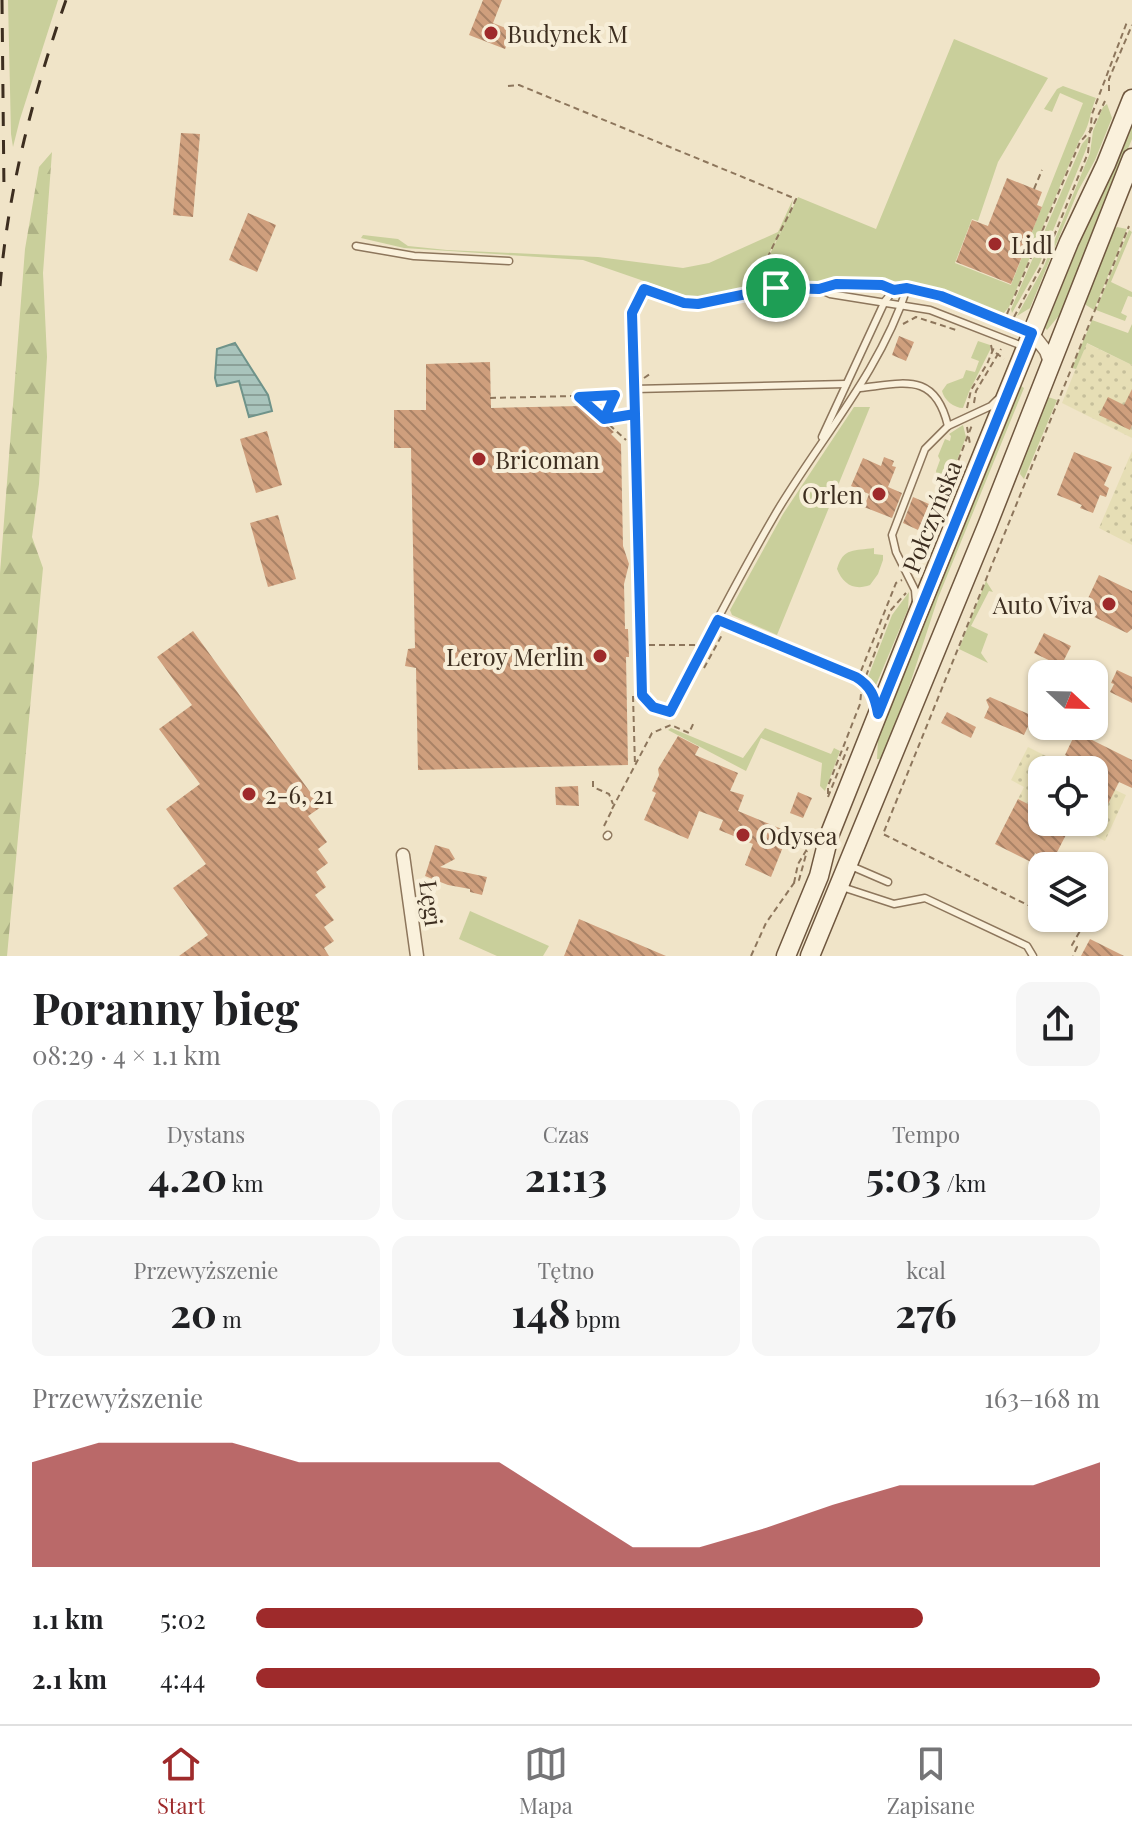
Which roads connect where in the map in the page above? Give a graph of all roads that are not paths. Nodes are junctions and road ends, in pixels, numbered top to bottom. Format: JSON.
{"nodes":[{"id":1,"x":1132,"y":99,"type":"edge"},
{"id":2,"x":1132,"y":158,"type":"edge"},
{"id":3,"x":356,"y":246,"type":"dead end"},
{"id":4,"x":509,"y":261,"type":"dead end"},
{"id":5,"x":907,"y":288,"type":"junction"},
{"id":6,"x":819,"y":289,"type":"junction"},
{"id":7,"x":894,"y":290,"type":"junction"},
{"id":8,"x":885,"y":301,"type":"junction"},
{"id":9,"x":901,"y":306,"type":"junction"},
{"id":10,"x":1061,"y":338,"type":"junction"},
{"id":11,"x":1034,"y":342,"type":"junction"},
{"id":12,"x":1051,"y":365,"type":"junction"},
{"id":13,"x":846,"y":384,"type":"junction"},
{"id":14,"x":860,"y":388,"type":"junction"},
{"id":15,"x":634,"y":389,"type":"junction"},
{"id":16,"x":1008,"y":391,"type":"junction"},
{"id":17,"x":948,"y":426,"type":"junction"},
{"id":18,"x":814,"y":454,"type":"junction"},
{"id":19,"x":916,"y":618,"type":"junction"},
{"id":20,"x":718,"y":620,"type":"junction"},
{"id":21,"x":878,"y":714,"type":"junction"},
{"id":22,"x":403,"y":855,"type":"dead end"},
{"id":23,"x":847,"y":865,"type":"junction"},
{"id":24,"x":888,"y":882,"type":"dead end"},
{"id":25,"x":839,"y":886,"type":"junction"},
{"id":26,"x":417,"y":956,"type":"edge"},
{"id":27,"x":786,"y":956,"type":"edge"},
{"id":28,"x":810,"y":956,"type":"edge"},
{"id":29,"x":1033,"y":956,"type":"edge"}],
"edges":[{"from":1,"to":11,"type":"main road","name":"Połczyńska"},
{"from":2,"to":10,"type":"main road"},
{"from":3,"to":4,"type":"lane"},
{"from":5,"to":7,"type":"lane"},
{"from":5,"to":9,"type":"lane"},
{"from":5,"to":11,"type":"lane"},
{"from":6,"to":7,"type":"lane"},
{"from":6,"to":8,"type":"lane"},
{"from":6,"to":15,"type":"lane"},
{"from":7,"to":8,"type":"lane"},
{"from":8,"to":9,"type":"lane"},
{"from":8,"to":13,"type":"lane"},
{"from":9,"to":11,"type":"lane"},
{"from":9,"to":14,"type":"lane"},
{"from":10,"to":11,"type":"street"},
{"from":10,"to":12,"type":"main road"},
{"from":11,"to":12,"type":"street"},
{"from":11,"to":16,"type":"main road","name":"Połczyńska"},
{"from":12,"to":23,"type":"main road"},
{"from":13,"to":15,"type":"lane"},
{"from":13,"to":18,"type":"lane"},
{"from":14,"to":17,"type":"lane"},
{"from":14,"to":18,"type":"lane"},
{"from":15,"to":20,"type":"lane"},
{"from":16,"to":17,"type":"lane"},
{"from":16,"to":19,"type":"main road","name":"Połczyńska"},
{"from":17,"to":19,"type":"lane"},
{"from":18,"to":20,"type":"lane"},
{"from":19,"to":21,"type":"main road","name":"Połczyńska"},
{"from":20,"to":21,"type":"lane"},
{"from":21,"to":27,"type":"main road","name":"Połczyńska"},
{"from":22,"to":26,"type":"street","name":"Łęgi"},
{"from":23,"to":24,"type":"lane"},
{"from":23,"to":25,"type":"main road"},
{"from":25,"to":28,"type":"main road"},
{"from":25,"to":29,"type":"lane"}]}
